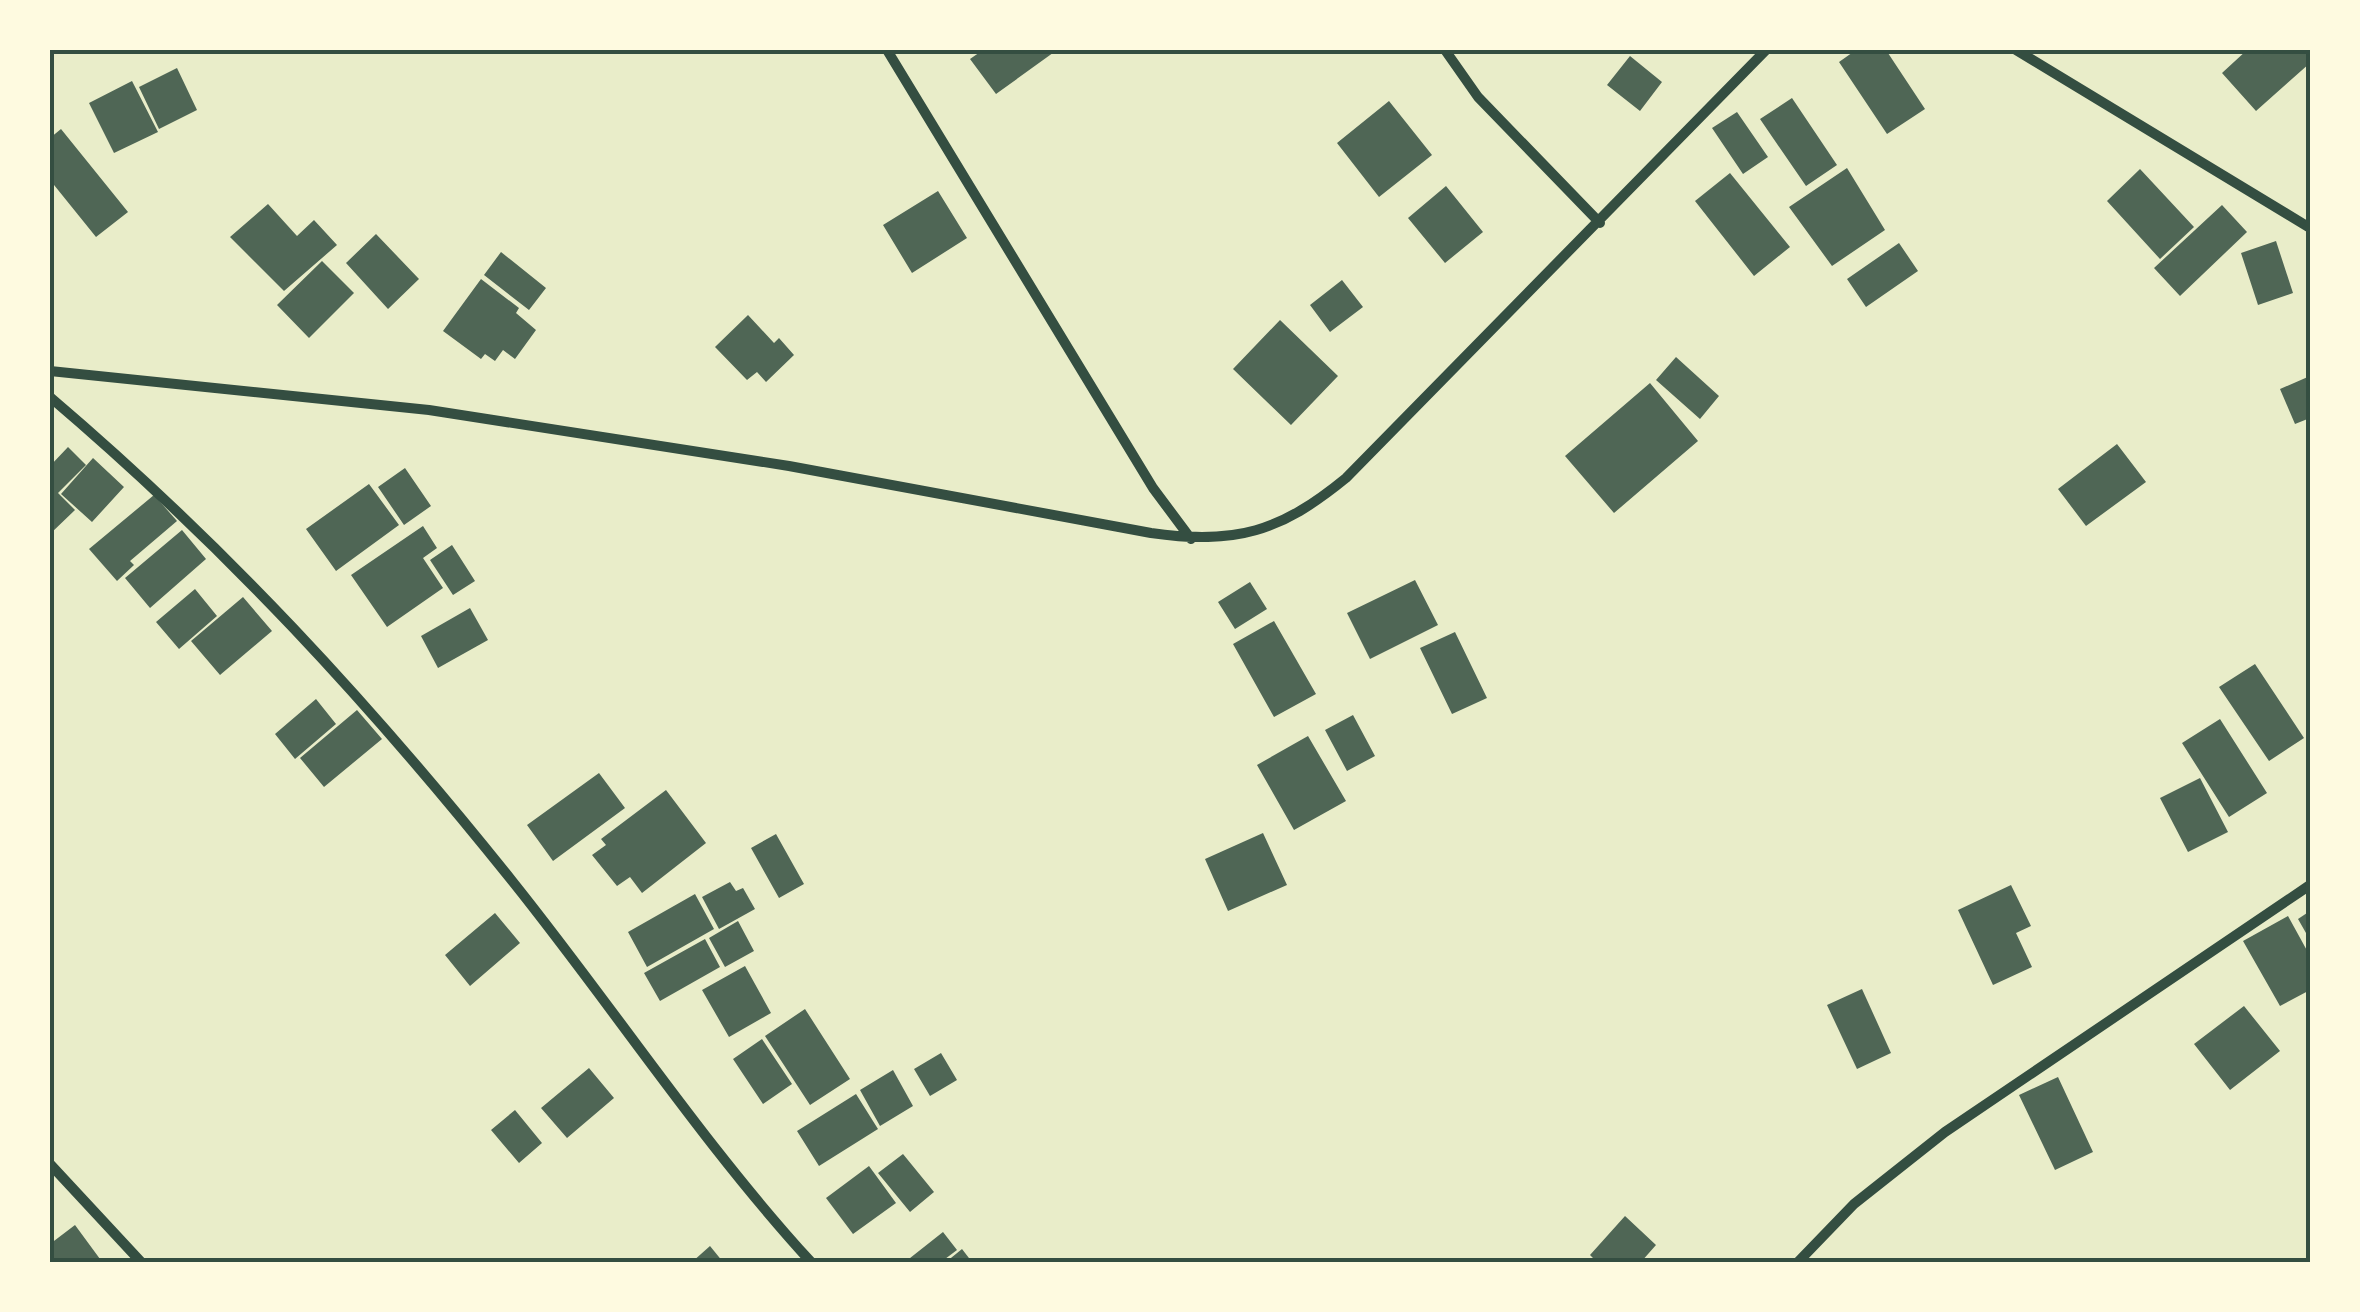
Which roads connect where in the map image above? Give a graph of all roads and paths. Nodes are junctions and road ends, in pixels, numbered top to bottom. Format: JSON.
{"nodes":[{"id":1,"x":887,"y":50,"type":"edge"},
{"id":2,"x":1445,"y":50,"type":"edge"},
{"id":3,"x":1766,"y":50,"type":"edge"},
{"id":4,"x":2016,"y":50,"type":"edge"},
{"id":5,"x":1600,"y":223,"type":"junction"},
{"id":6,"x":2310,"y":228,"type":"edge"},
{"id":7,"x":50,"y":372,"type":"edge"},
{"id":8,"x":50,"y":396,"type":"edge"},
{"id":9,"x":1192,"y":538,"type":"junction"},
{"id":10,"x":2310,"y":885,"type":"edge"},
{"id":11,"x":50,"y":1164,"type":"edge"},
{"id":12,"x":140,"y":1262,"type":"edge"},
{"id":13,"x":812,"y":1262,"type":"edge"},
{"id":14,"x":1798,"y":1262,"type":"edge"}],
"edges":[{"from":1,"to":9,"type":"street"},
{"from":2,"to":5,"type":"street"},
{"from":3,"to":5,"type":"street"},
{"from":4,"to":6,"type":"street"},
{"from":5,"to":9,"type":"street"},
{"from":7,"to":9,"type":"street"},
{"from":8,"to":13,"type":"street"},
{"from":10,"to":14,"type":"street"},
{"from":11,"to":12,"type":"street"}]}
